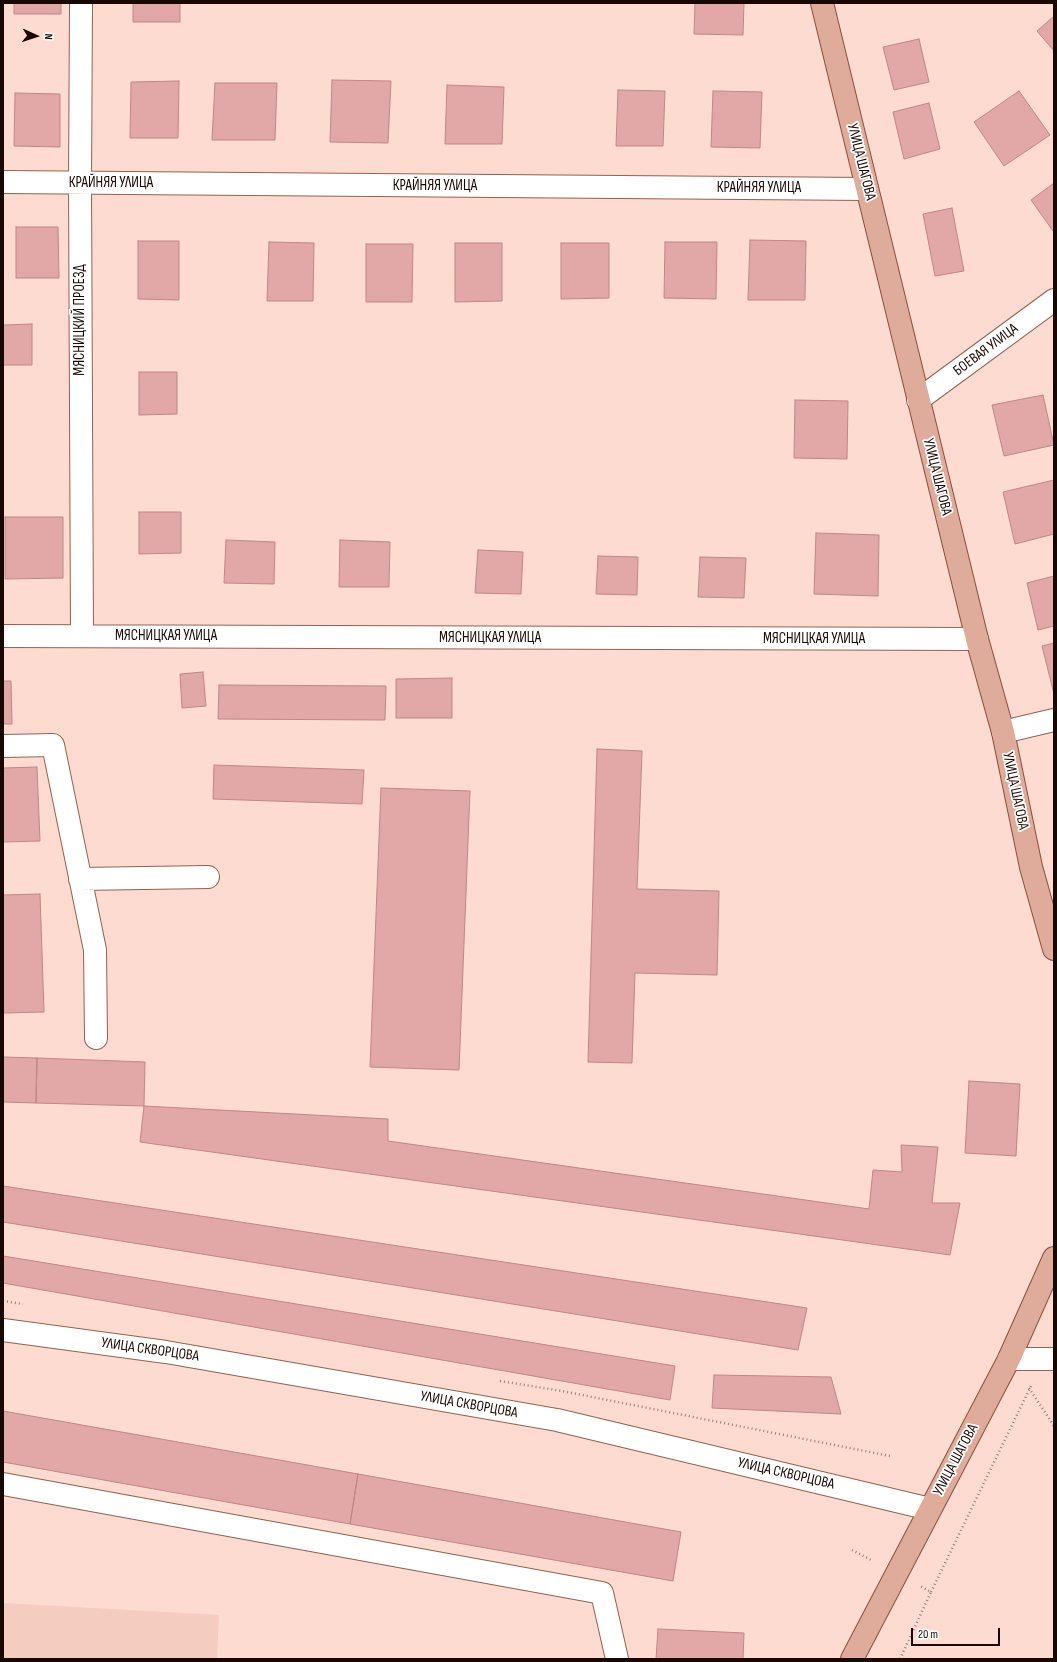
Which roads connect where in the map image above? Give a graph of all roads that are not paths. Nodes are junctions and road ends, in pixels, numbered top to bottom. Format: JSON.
{"nodes":[{"id":1,"x":81,"y":3,"type":"edge"},
{"id":2,"x":822,"y":3,"type":"edge"},
{"id":3,"x":3,"y":182,"type":"edge"},
{"id":4,"x":80,"y":183,"type":"junction"},
{"id":5,"x":867,"y":189,"type":"junction"},
{"id":6,"x":1054,"y":300,"type":"edge"},
{"id":7,"x":918,"y":400,"type":"junction"},
{"id":8,"x":3,"y":636,"type":"edge"},
{"id":9,"x":82,"y":636,"type":"junction"},
{"id":10,"x":977,"y":639,"type":"junction"},
{"id":11,"x":1054,"y":720,"type":"edge"},
{"id":12,"x":1002,"y":732,"type":"junction"},
{"id":13,"x":3,"y":746,"type":"edge"},
{"id":14,"x":208,"y":877,"type":"dead end"},
{"id":15,"x":80,"y":879,"type":"junction"},
{"id":16,"x":1054,"y":947,"type":"edge"},
{"id":17,"x":96,"y":1038,"type":"dead end"},
{"id":18,"x":1054,"y":1258,"type":"edge"},
{"id":19,"x":3,"y":1330,"type":"edge"},
{"id":20,"x":1009,"y":1359,"type":"junction"},
{"id":21,"x":1050,"y":1360,"type":"edge"},
{"id":22,"x":3,"y":1484,"type":"edge"},
{"id":23,"x":930,"y":1509,"type":"junction"},
{"id":24,"x":617,"y":1659,"type":"edge"},
{"id":25,"x":852,"y":1659,"type":"edge"}],
"edges":[{"from":1,"to":4,"type":"street","name":"МЯСНИЦКИЙ ПРОЕЗД"},
{"from":2,"to":5,"type":"main road","name":"УЛИЦА ШАГОВА"},
{"from":3,"to":4,"type":"street","name":"КРАЙНЯЯ УЛИЦА"},
{"from":4,"to":5,"type":"street","name":"КРАЙНЯЯ УЛИЦА"},
{"from":4,"to":9,"type":"street","name":"МЯСНИЦКИЙ ПРОЕЗД"},
{"from":5,"to":7,"type":"main road","name":"УЛИЦА ШАГОВА"},
{"from":6,"to":7,"type":"street","name":"БОЕВАЯ УЛИЦА"},
{"from":7,"to":10,"type":"main road","name":"УЛИЦА ШАГОВА"},
{"from":8,"to":9,"type":"street","name":"МЯСНИЦКАЯ УЛИЦА"},
{"from":9,"to":10,"type":"street","name":"МЯСНИЦКАЯ УЛИЦА"},
{"from":10,"to":12,"type":"main road","name":"УЛИЦА ШАГОВА"},
{"from":11,"to":12,"type":"street"},
{"from":12,"to":16,"type":"main road","name":"УЛИЦА ШАГОВА"},
{"from":13,"to":15,"type":"street"},
{"from":14,"to":15,"type":"street"},
{"from":15,"to":17,"type":"street"},
{"from":18,"to":20,"type":"main road","name":"УЛИЦА ШАГОВА"},
{"from":19,"to":23,"type":"street","name":"УЛИЦА СКВОРЦОВА"},
{"from":20,"to":21,"type":"street"},
{"from":20,"to":23,"type":"main road","name":"УЛИЦА ШАГОВА"},
{"from":22,"to":24,"type":"street"},
{"from":23,"to":25,"type":"main road","name":"УЛИЦА ШАГОВА"}]}
